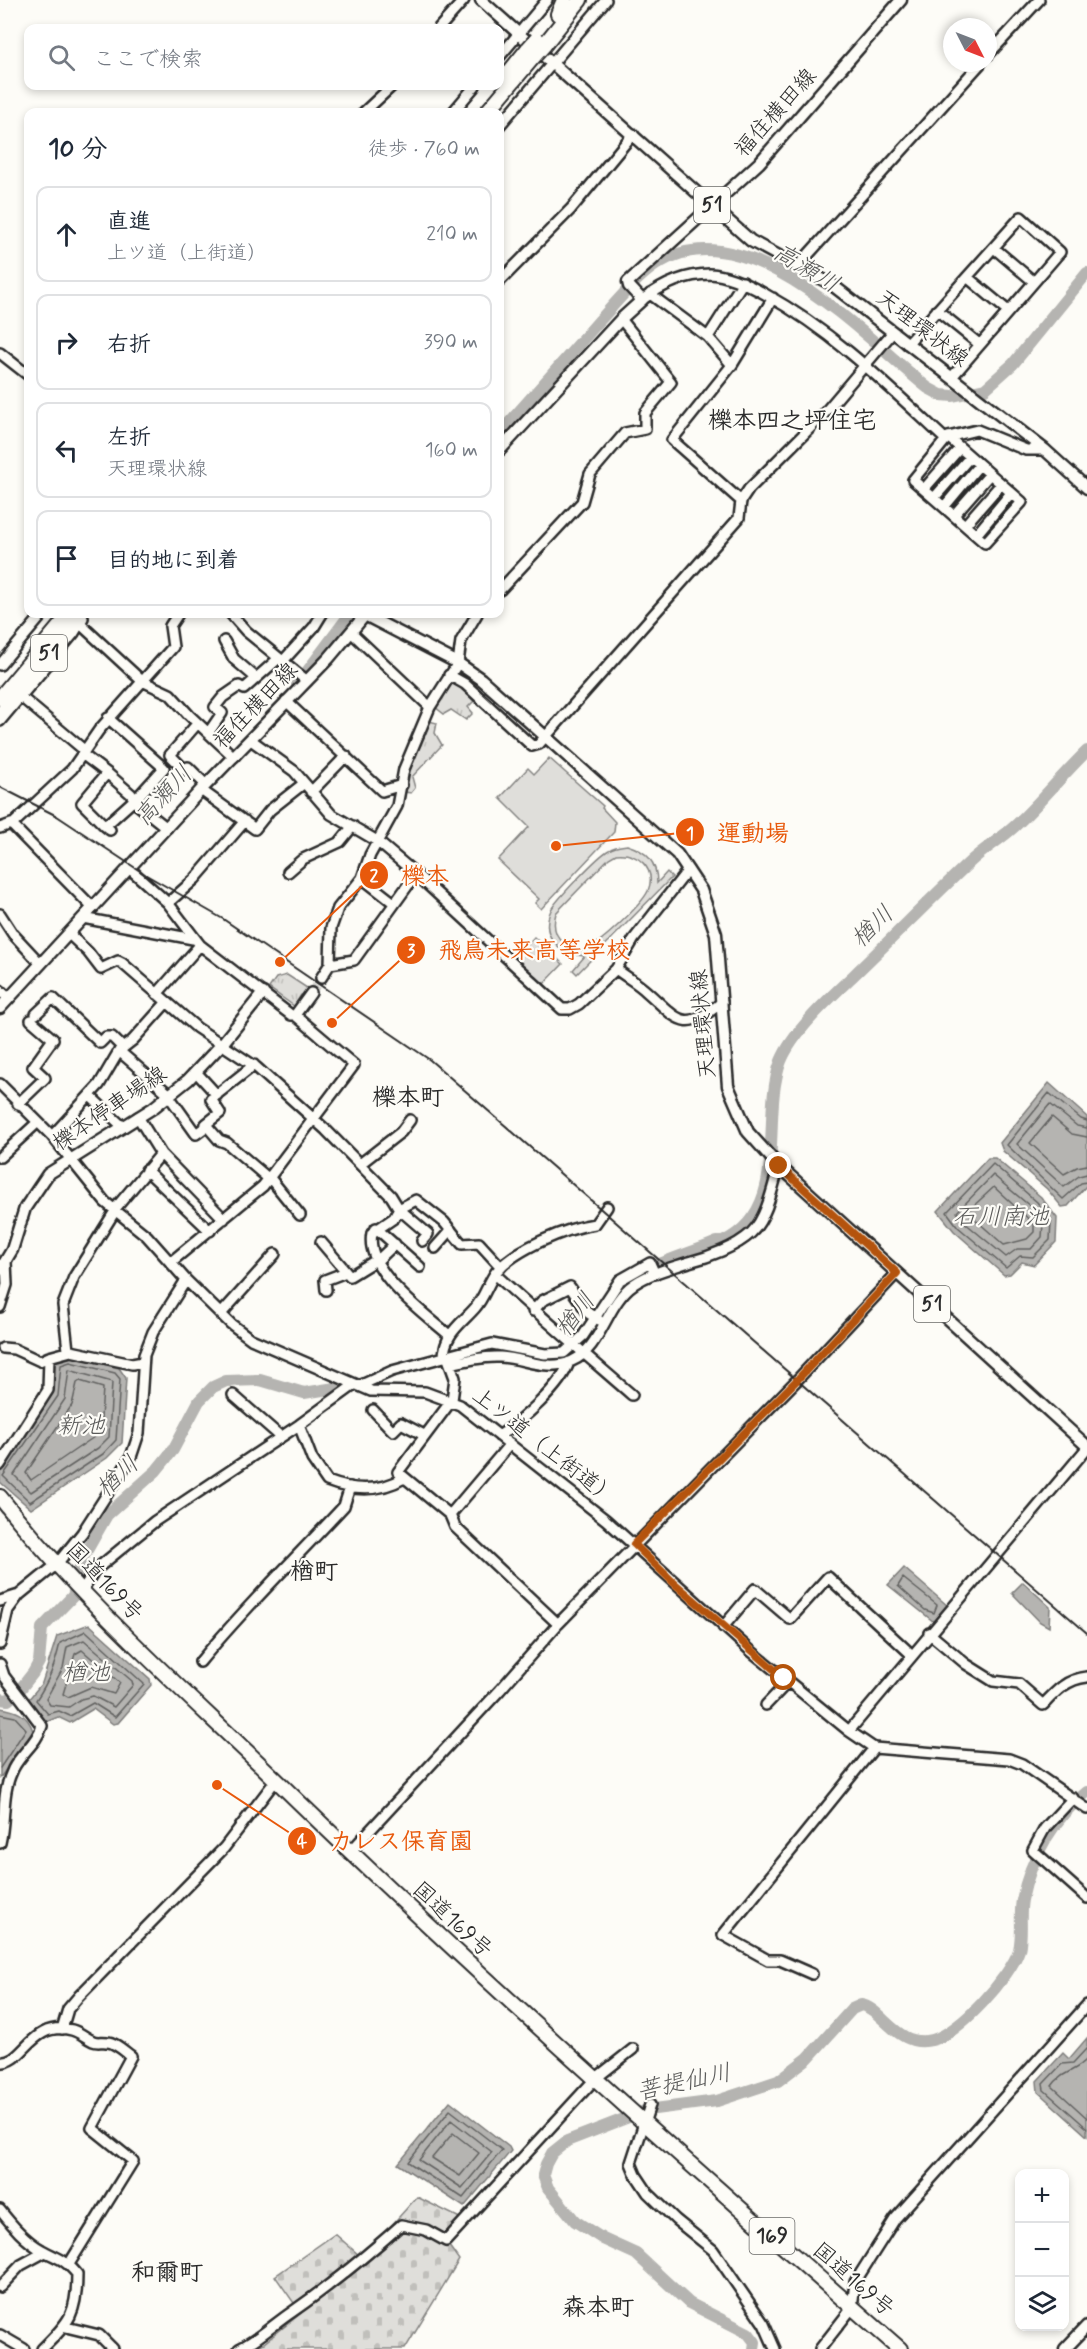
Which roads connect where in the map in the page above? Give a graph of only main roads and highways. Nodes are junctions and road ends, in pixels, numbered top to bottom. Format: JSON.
{"nodes":[{"id":1,"x":481,"y":0,"type":"edge"},
{"id":2,"x":564,"y":0,"type":"edge"},
{"id":3,"x":570,"y":0,"type":"edge"},
{"id":4,"x":580,"y":0,"type":"edge"},
{"id":5,"x":901,"y":0,"type":"edge"},
{"id":6,"x":558,"y":14,"type":"junction"},
{"id":7,"x":536,"y":47,"type":"junction"},
{"id":8,"x":504,"y":80,"type":"edge"},
{"id":9,"x":504,"y":89,"type":"edge"},
{"id":10,"x":495,"y":90,"type":"edge"},
{"id":11,"x":504,"y":90,"type":"edge"},
{"id":12,"x":479,"y":108,"type":"edge"},
{"id":13,"x":490,"y":108,"type":"edge"},
{"id":14,"x":714,"y":207,"type":"junction"},
{"id":15,"x":504,"y":446,"type":"edge"},
{"id":16,"x":1087,"y":488,"type":"edge"},
{"id":17,"x":55,"y":618,"type":"edge"},
{"id":18,"x":78,"y":618,"type":"edge"},
{"id":19,"x":78,"y":618,"type":"edge"},
{"id":20,"x":362,"y":618,"type":"edge"},
{"id":21,"x":373,"y":618,"type":"edge"},
{"id":22,"x":0,"y":683,"type":"edge"},
{"id":23,"x":0,"y":698,"type":"edge"},
{"id":24,"x":0,"y":712,"type":"edge"},
{"id":25,"x":263,"y":993,"type":"road end"},
{"id":26,"x":4,"y":994,"type":"edge"},
{"id":27,"x":0,"y":1008,"type":"edge"},
{"id":28,"x":3,"y":1265,"type":"edge"},
{"id":29,"x":1087,"y":1447,"type":"edge"},
{"id":30,"x":0,"y":1497,"type":"edge"},
{"id":31,"x":1087,"y":2326,"type":"edge"},
{"id":32,"x":900,"y":2349,"type":"edge"},
{"id":33,"x":1065,"y":2349,"type":"edge"}],
"edges":[{"from":1,"to":14,"type":"main road","name":"天理環状線","number":"51"},
{"from":2,"to":6,"type":"highway"},
{"from":3,"to":6,"type":"highway"},
{"from":4,"to":7,"type":"highway"},
{"from":5,"to":14,"type":"main road","name":"福住横田線"},
{"from":6,"to":7,"type":"highway"},
{"from":7,"to":8,"type":"highway"},
{"from":7,"to":9,"type":"highway"},
{"from":10,"to":12,"type":"highway"},
{"from":11,"to":13,"type":"highway"},
{"from":14,"to":15,"type":"main road","name":"福住横田線"},
{"from":14,"to":16,"type":"main road","name":"天理環状線","number":"51"},
{"from":17,"to":22,"type":"highway"},
{"from":18,"to":24,"type":"main road","number":"51"},
{"from":19,"to":23,"type":"highway"},
{"from":20,"to":26,"type":"main road","name":"福住横田線"},
{"from":21,"to":29,"type":"main road","name":"天理環状線","number":"51"},
{"from":25,"to":28,"type":"main road","name":"櫟本停車場線"},
{"from":26,"to":27,"type":"main road","name":"福住横田線"},
{"from":30,"to":32,"type":"highway","name":"国道169号","number":"169"},
{"from":31,"to":33,"type":"main road"}]}
